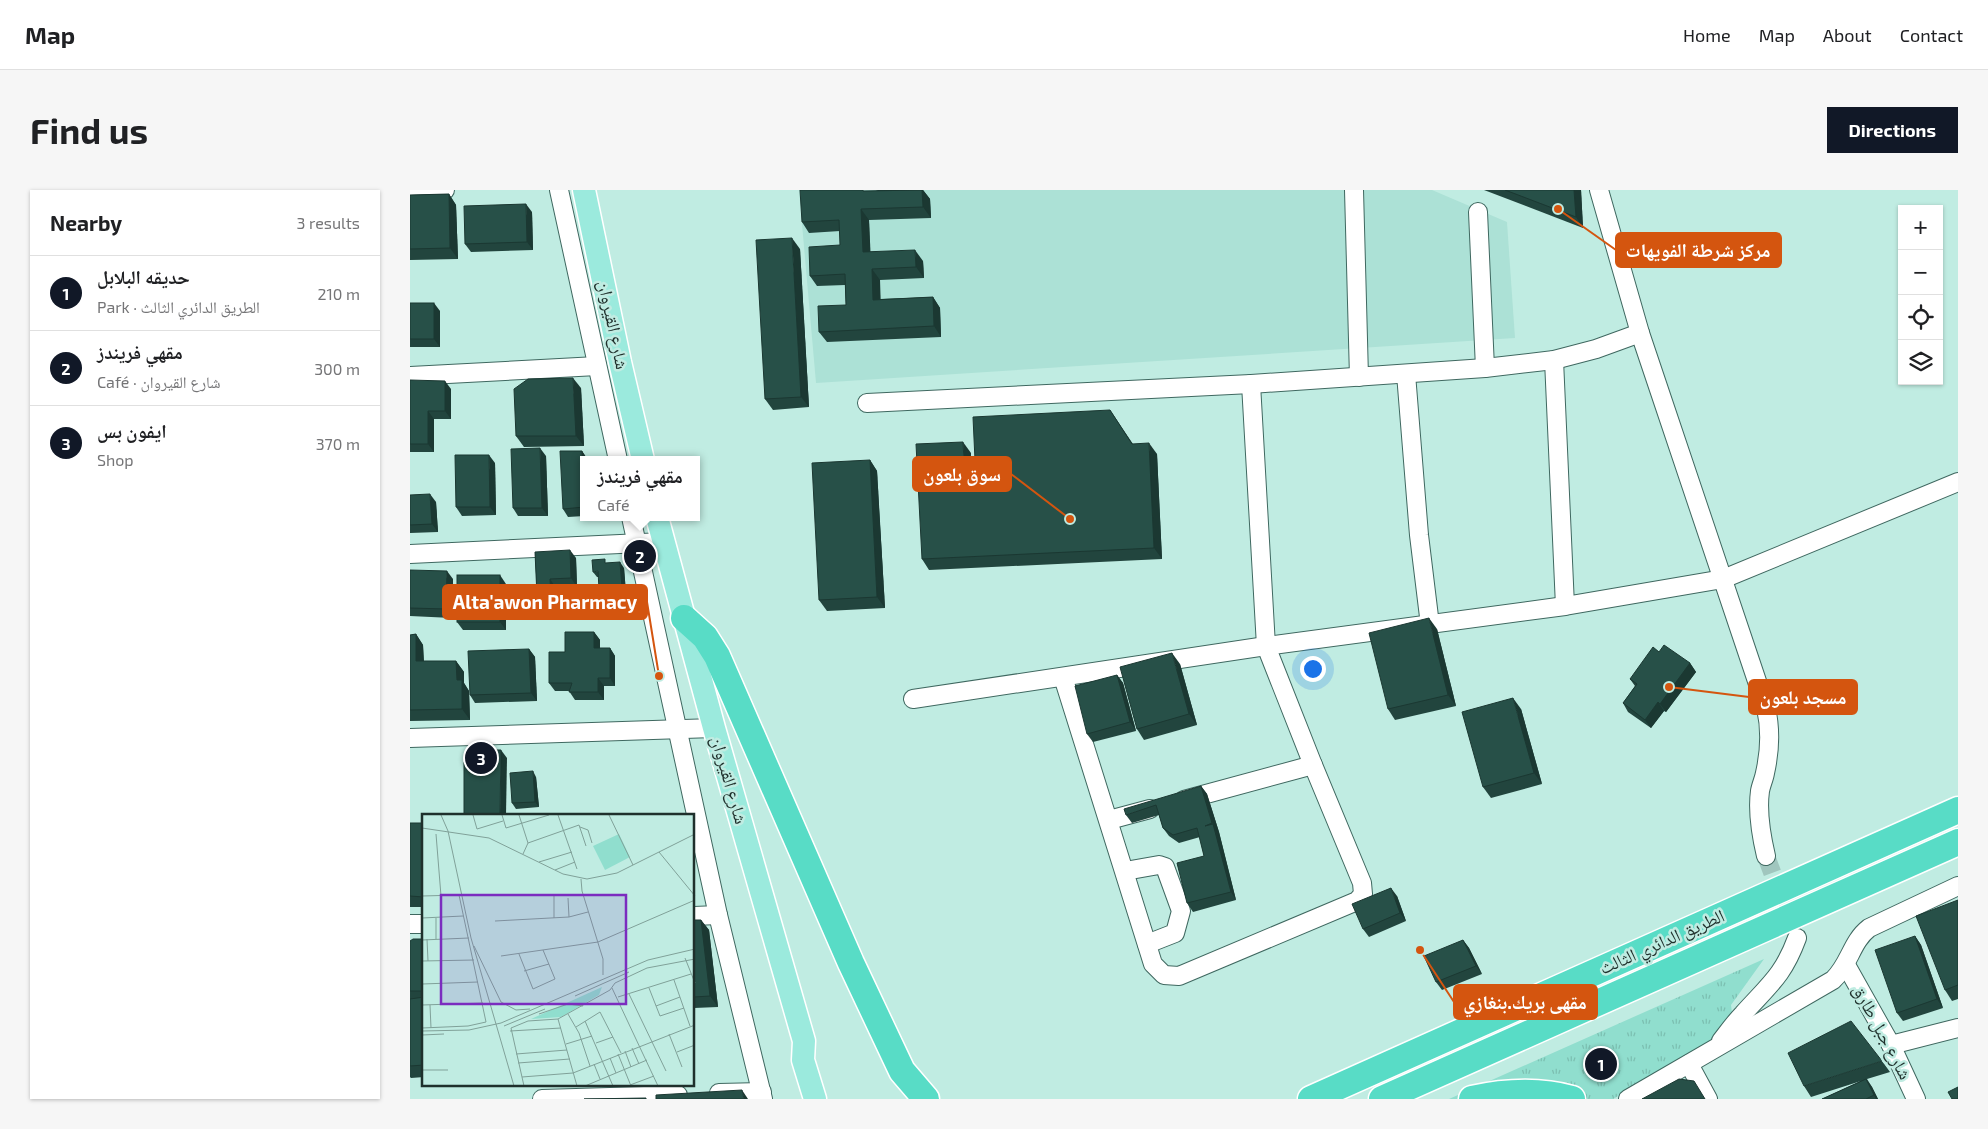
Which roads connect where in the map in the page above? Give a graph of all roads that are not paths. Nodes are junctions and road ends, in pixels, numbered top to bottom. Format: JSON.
{"nodes":[{"id":1,"x":445,"y":190,"type":"edge"},
{"id":2,"x":560,"y":190,"type":"edge"},
{"id":3,"x":584,"y":190,"type":"edge"},
{"id":4,"x":1354,"y":190,"type":"edge"},
{"id":5,"x":1599,"y":190,"type":"edge"},
{"id":6,"x":410,"y":192,"type":"edge"},
{"id":7,"x":1478,"y":212,"type":"dead end"},
{"id":8,"x":1640,"y":332,"type":"junction"},
{"id":9,"x":1554,"y":360,"type":"junction"},
{"id":10,"x":597,"y":366,"type":"junction"},
{"id":11,"x":1484,"y":368,"type":"junction"},
{"id":12,"x":1406,"y":374,"type":"junction"},
{"id":13,"x":410,"y":376,"type":"edge"},
{"id":14,"x":1359,"y":377,"type":"junction"},
{"id":15,"x":1251,"y":384,"type":"junction"},
{"id":16,"x":867,"y":403,"type":"dead end"},
{"id":17,"x":617,"y":456,"type":"edge"},
{"id":18,"x":642,"y":456,"type":"edge"},
{"id":19,"x":1958,"y":482,"type":"edge"},
{"id":20,"x":632,"y":521,"type":"edge"},
{"id":21,"x":658,"y":521,"type":"edge"},
{"id":22,"x":663,"y":542,"type":"junction"},
{"id":23,"x":637,"y":544,"type":"junction"},
{"id":24,"x":410,"y":554,"type":"edge"},
{"id":25,"x":1723,"y":579,"type":"junction"},
{"id":26,"x":1565,"y":606,"type":"junction"},
{"id":27,"x":684,"y":618,"type":"junction"},
{"id":28,"x":1430,"y":624,"type":"junction"},
{"id":29,"x":1266,"y":646,"type":"junction"},
{"id":30,"x":1063,"y":677,"type":"junction"},
{"id":31,"x":913,"y":699,"type":"dead end"},
{"id":32,"x":714,"y":728,"type":"junction"},
{"id":33,"x":679,"y":730,"type":"junction"},
{"id":34,"x":410,"y":738,"type":"edge"},
{"id":35,"x":1313,"y":765,"type":"junction"},
{"id":36,"x":1958,"y":810,"type":"edge"},
{"id":37,"x":1109,"y":820,"type":"junction"},
{"id":38,"x":1958,"y":842,"type":"edge"},
{"id":39,"x":1766,"y":856,"type":"tunnel mouth"},
{"id":40,"x":1125,"y":872,"type":"junction"},
{"id":41,"x":1958,"y":886,"type":"edge"},
{"id":42,"x":718,"y":915,"type":"junction"},
{"id":43,"x":695,"y":916,"type":"edge"},
{"id":44,"x":1796,"y":938,"type":"tunnel mouth"},
{"id":45,"x":1147,"y":944,"type":"junction"},
{"id":46,"x":1846,"y":965,"type":"junction"},
{"id":47,"x":1958,"y":1028,"type":"edge"},
{"id":48,"x":804,"y":1041,"type":"junction"},
{"id":49,"x":1892,"y":1046,"type":"junction"},
{"id":50,"x":1714,"y":1050,"type":"junction"},
{"id":51,"x":1688,"y":1064,"type":"junction"},
{"id":52,"x":762,"y":1095,"type":"edge"},
{"id":53,"x":542,"y":1099,"type":"edge"},
{"id":54,"x":815,"y":1099,"type":"edge"},
{"id":55,"x":830,"y":1099,"type":"edge"},
{"id":56,"x":926,"y":1099,"type":"edge"},
{"id":57,"x":1311,"y":1099,"type":"edge"},
{"id":58,"x":1382,"y":1099,"type":"edge"},
{"id":59,"x":1472,"y":1099,"type":"edge"},
{"id":60,"x":1572,"y":1099,"type":"edge"},
{"id":61,"x":1628,"y":1099,"type":"edge"},
{"id":62,"x":1708,"y":1099,"type":"edge"},
{"id":63,"x":1916,"y":1099,"type":"edge"}],
"edges":[{"from":1,"to":6,"type":"street"},
{"from":2,"to":10,"type":"street"},
{"from":3,"to":18,"type":"main road","name":"شارع القيروان"},
{"from":4,"to":14,"type":"street"},
{"from":5,"to":8,"type":"street"},
{"from":7,"to":11,"type":"street"},
{"from":8,"to":9,"type":"street"},
{"from":8,"to":25,"type":"street"},
{"from":9,"to":11,"type":"street"},
{"from":9,"to":26,"type":"street"},
{"from":10,"to":13,"type":"street"},
{"from":10,"to":17,"type":"street"},
{"from":11,"to":12,"type":"street"},
{"from":12,"to":14,"type":"street"},
{"from":12,"to":28,"type":"street"},
{"from":14,"to":15,"type":"street"},
{"from":15,"to":16,"type":"street"},
{"from":15,"to":29,"type":"street"},
{"from":19,"to":25,"type":"street"},
{"from":20,"to":23,"type":"street"},
{"from":21,"to":22,"type":"main road","name":"شارع القيروان"},
{"from":22,"to":23,"type":"street"},
{"from":22,"to":27,"type":"main road","name":"شارع القيروان"},
{"from":23,"to":24,"type":"street"},
{"from":23,"to":33,"type":"street"},
{"from":25,"to":26,"type":"street"},
{"from":25,"to":39,"type":"street"},
{"from":26,"to":28,"type":"street"},
{"from":27,"to":32,"type":"main road","name":"شارع القيروان"},
{"from":27,"to":56,"type":"highway"},
{"from":28,"to":29,"type":"street"},
{"from":29,"to":30,"type":"street"},
{"from":29,"to":35,"type":"street"},
{"from":30,"to":31,"type":"street"},
{"from":30,"to":37,"type":"street"},
{"from":32,"to":33,"type":"street"},
{"from":32,"to":48,"type":"main road","name":"شارع القيروان"},
{"from":33,"to":34,"type":"street"},
{"from":33,"to":42,"type":"street"},
{"from":35,"to":37,"type":"street"},
{"from":35,"to":45,"type":"street"},
{"from":36,"to":57,"type":"highway","name":"الطريق الدائري الثالث"},
{"from":37,"to":40,"type":"street"},
{"from":38,"to":58,"type":"highway","name":"الطريق الدائري الثالث"},
{"from":40,"to":45,"type":"street"},
{"from":40,"to":45,"type":"street"},
{"from":41,"to":46,"type":"street"},
{"from":42,"to":43,"type":"street"},
{"from":42,"to":52,"type":"street"},
{"from":44,"to":50,"type":"street"},
{"from":46,"to":49,"type":"street","name":"شارع جبل طارق"},
{"from":46,"to":50,"type":"street"},
{"from":47,"to":49,"type":"street"},
{"from":48,"to":54,"type":"main road","name":"شارع القيروان"},
{"from":48,"to":55,"type":"main road","name":"شارع القيروان"},
{"from":49,"to":63,"type":"street","name":"شارع جبل طارق"},
{"from":50,"to":51,"type":"street"},
{"from":51,"to":61,"type":"street"},
{"from":51,"to":62,"type":"street"},
{"from":52,"to":53,"type":"street"},
{"from":59,"to":60,"type":"highway"}]}
